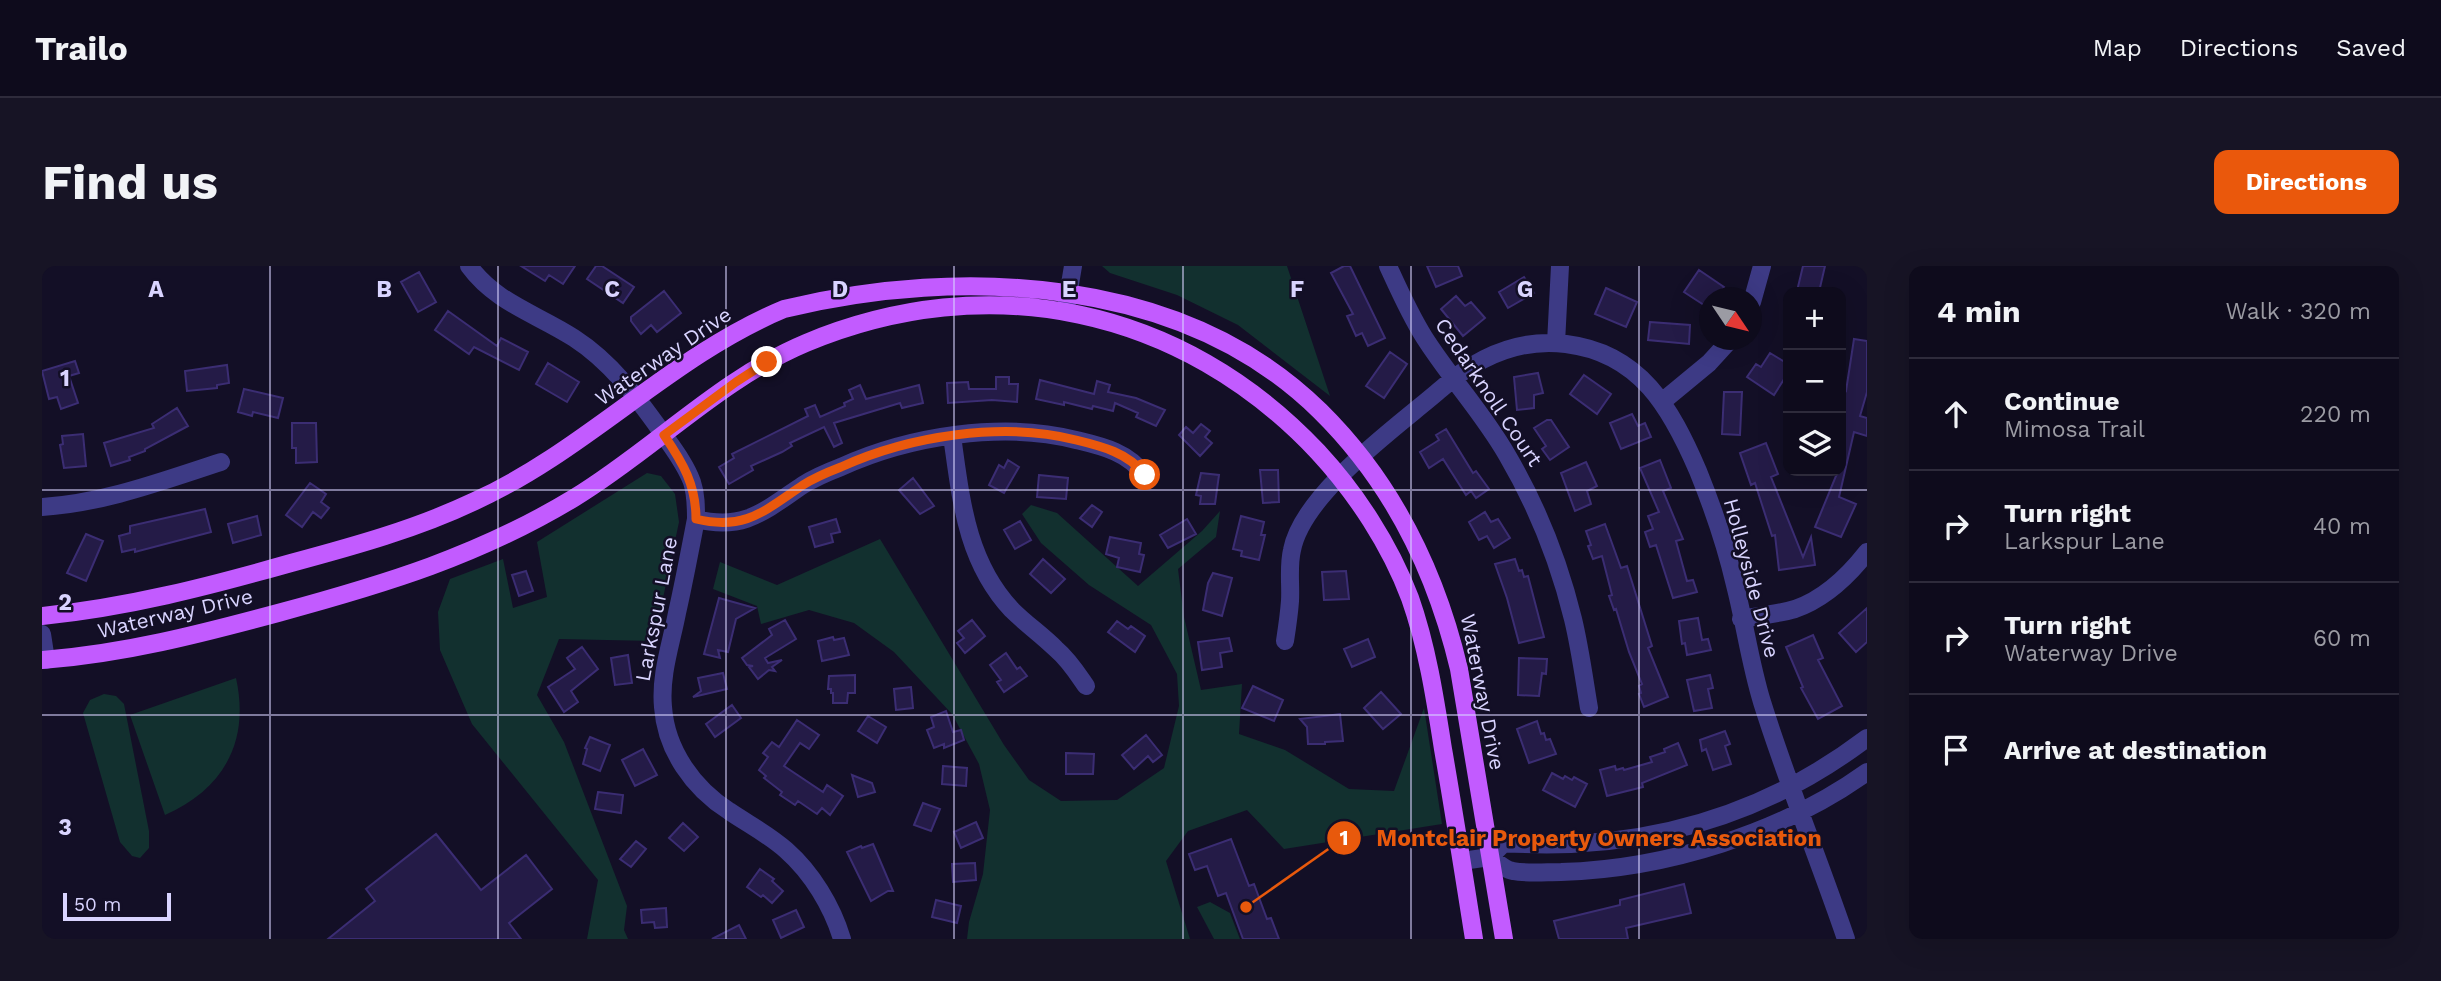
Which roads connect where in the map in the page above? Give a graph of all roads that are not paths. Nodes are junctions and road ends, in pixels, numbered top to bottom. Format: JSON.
{"nodes":[{"id":1,"x":469,"y":266,"type":"edge"},
{"id":2,"x":1388,"y":266,"type":"edge"},
{"id":3,"x":1560,"y":266,"type":"edge"},
{"id":4,"x":1762,"y":266,"type":"edge"},
{"id":5,"x":1072,"y":274,"type":"edge"},
{"id":6,"x":1756,"y":287,"type":"edge"},
{"id":7,"x":1065,"y":311,"type":"junction"},
{"id":8,"x":1556,"y":343,"type":"junction"},
{"id":9,"x":1720,"y":350,"type":"edge"},
{"id":10,"x":1454,"y":377,"type":"junction"},
{"id":11,"x":638,"y":399,"type":"junction"},
{"id":12,"x":1663,"y":401,"type":"junction"},
{"id":13,"x":664,"y":435,"type":"junction"},
{"id":14,"x":952,"y":436,"type":"junction"},
{"id":15,"x":1361,"y":458,"type":"junction"},
{"id":16,"x":221,"y":463,"type":"dead end"},
{"id":17,"x":1145,"y":475,"type":"dead end"},
{"id":18,"x":1340,"y":478,"type":"junction"},
{"id":19,"x":42,"y":506,"type":"edge"},
{"id":20,"x":696,"y":519,"type":"junction"},
{"id":21,"x":1867,"y":552,"type":"edge"},
{"id":22,"x":42,"y":615,"type":"edge"},
{"id":23,"x":1741,"y":619,"type":"junction"},
{"id":24,"x":42,"y":634,"type":"edge"},
{"id":25,"x":1285,"y":641,"type":"dead end"},
{"id":26,"x":44,"y":660,"type":"edge"},
{"id":27,"x":1086,"y":686,"type":"dead end"},
{"id":28,"x":1589,"y":708,"type":"dead end"},
{"id":29,"x":1867,"y":738,"type":"edge"},
{"id":30,"x":1867,"y":772,"type":"edge"},
{"id":31,"x":1792,"y":787,"type":"junction"},
{"id":32,"x":1801,"y":811,"type":"junction"},
{"id":33,"x":1490,"y":857,"type":"junction"},
{"id":34,"x":1462,"y":861,"type":"junction"},
{"id":35,"x":842,"y":939,"type":"edge"},
{"id":36,"x":1474,"y":939,"type":"edge"},
{"id":37,"x":1504,"y":939,"type":"edge"},
{"id":38,"x":1846,"y":939,"type":"edge"}],
"edges":[{"from":1,"to":11,"type":"street","name":"Larkspur Lane"},
{"from":2,"to":10,"type":"street","name":"Cedarknoll Court"},
{"from":3,"to":8,"type":"street"},
{"from":4,"to":6,"type":"street"},
{"from":5,"to":7,"type":"street"},
{"from":5,"to":11,"type":"main road","name":"Waterway Drive"},
{"from":5,"to":15,"type":"main road","name":"Waterway Drive"},
{"from":7,"to":13,"type":"main road","name":"Waterway Drive"},
{"from":7,"to":18,"type":"main road","name":"Waterway Drive"},
{"from":8,"to":10,"type":"street","name":"Holleyside Drive"},
{"from":8,"to":12,"type":"street","name":"Holleyside Drive"},
{"from":9,"to":12,"type":"street"},
{"from":10,"to":15,"type":"street","name":"Holleyside Drive"},
{"from":10,"to":28,"type":"street","name":"Cedarknoll Court"},
{"from":11,"to":13,"type":"street","name":"Larkspur Lane"},
{"from":11,"to":22,"type":"main road","name":"Waterway Drive"},
{"from":12,"to":23,"type":"street","name":"Holleyside Drive"},
{"from":13,"to":20,"type":"street","name":"Larkspur Lane"},
{"from":13,"to":26,"type":"main road","name":"Waterway Drive"},
{"from":14,"to":17,"type":"street"},
{"from":14,"to":20,"type":"street"},
{"from":14,"to":27,"type":"street"},
{"from":15,"to":18,"type":"street","name":"Holleyside Drive"},
{"from":15,"to":33,"type":"main road","name":"Waterway Drive"},
{"from":16,"to":19,"type":"street"},
{"from":18,"to":25,"type":"street","name":"Holleyside Drive"},
{"from":18,"to":34,"type":"main road","name":"Waterway Drive"},
{"from":20,"to":35,"type":"street","name":"Larkspur Lane"},
{"from":21,"to":23,"type":"street"},
{"from":23,"to":31,"type":"street","name":"Holleyside Drive"},
{"from":24,"to":26,"type":"street"},
{"from":29,"to":31,"type":"street"},
{"from":30,"to":32,"type":"street"},
{"from":31,"to":32,"type":"street","name":"Holleyside Drive"},
{"from":31,"to":33,"type":"street"},
{"from":32,"to":33,"type":"street"},
{"from":32,"to":38,"type":"street","name":"Holleyside Drive"},
{"from":33,"to":34,"type":"street"},
{"from":33,"to":37,"type":"main road","name":"Waterway Drive"},
{"from":34,"to":36,"type":"main road","name":"Waterway Drive"}]}
